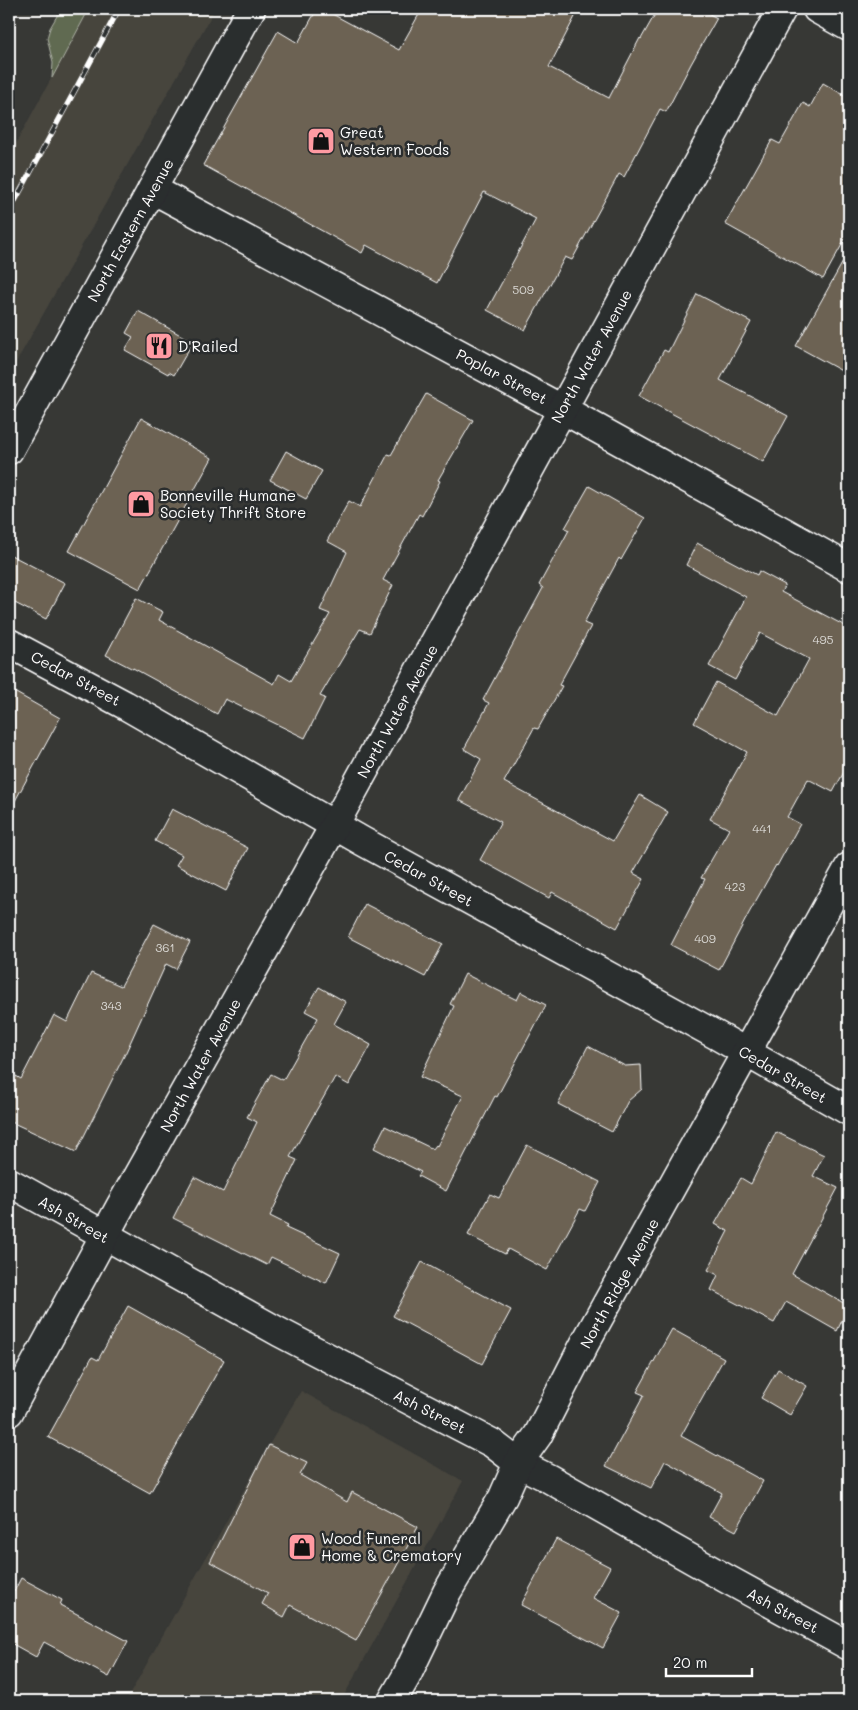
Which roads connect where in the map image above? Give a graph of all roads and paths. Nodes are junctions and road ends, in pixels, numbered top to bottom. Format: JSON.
{"nodes":[{"id":1,"x":251,"y":9,"type":"edge"},
{"id":2,"x":782,"y":9,"type":"edge"},
{"id":3,"x":817,"y":9,"type":"edge"},
{"id":4,"x":849,"y":27,"type":"edge"},
{"id":5,"x":152,"y":189,"type":"junction"},
{"id":6,"x":562,"y":409,"type":"junction"},
{"id":7,"x":9,"y":450,"type":"edge"},
{"id":8,"x":849,"y":568,"type":"edge"},
{"id":9,"x":9,"y":643,"type":"edge"},
{"id":10,"x":335,"y":824,"type":"junction"},
{"id":11,"x":849,"y":867,"type":"edge"},
{"id":12,"x":746,"y":1053,"type":"junction"},
{"id":13,"x":849,"y":1111,"type":"edge"},
{"id":14,"x":9,"y":1182,"type":"edge"},
{"id":15,"x":104,"y":1236,"type":"junction"},
{"id":16,"x":9,"y":1412,"type":"edge"},
{"id":17,"x":518,"y":1463,"type":"junction"},
{"id":18,"x":849,"y":1646,"type":"edge"},
{"id":19,"x":392,"y":1701,"type":"edge"}],
"edges":[{"from":1,"to":5,"type":"street","name":"North Eastern Avenue"},
{"from":2,"to":6,"type":"street","name":"North Water Avenue"},
{"from":3,"to":4,"type":"street"},
{"from":5,"to":6,"type":"street","name":"Poplar Street"},
{"from":5,"to":7,"type":"street","name":"North Eastern Avenue"},
{"from":6,"to":8,"type":"street","name":"Poplar Street"},
{"from":6,"to":10,"type":"street","name":"North Water Avenue"},
{"from":9,"to":10,"type":"street","name":"Cedar Street"},
{"from":10,"to":12,"type":"street","name":"Cedar Street"},
{"from":10,"to":15,"type":"street","name":"North Water Avenue"},
{"from":11,"to":12,"type":"street","name":"North Ridge Avenue"},
{"from":12,"to":13,"type":"street","name":"Cedar Street"},
{"from":12,"to":17,"type":"street","name":"North Ridge Avenue"},
{"from":14,"to":15,"type":"street","name":"Ash Street"},
{"from":15,"to":16,"type":"street","name":"North Water Avenue"},
{"from":15,"to":17,"type":"street","name":"Ash Street"},
{"from":17,"to":18,"type":"street","name":"Ash Street"},
{"from":17,"to":19,"type":"street","name":"North Ridge Avenue"}]}
